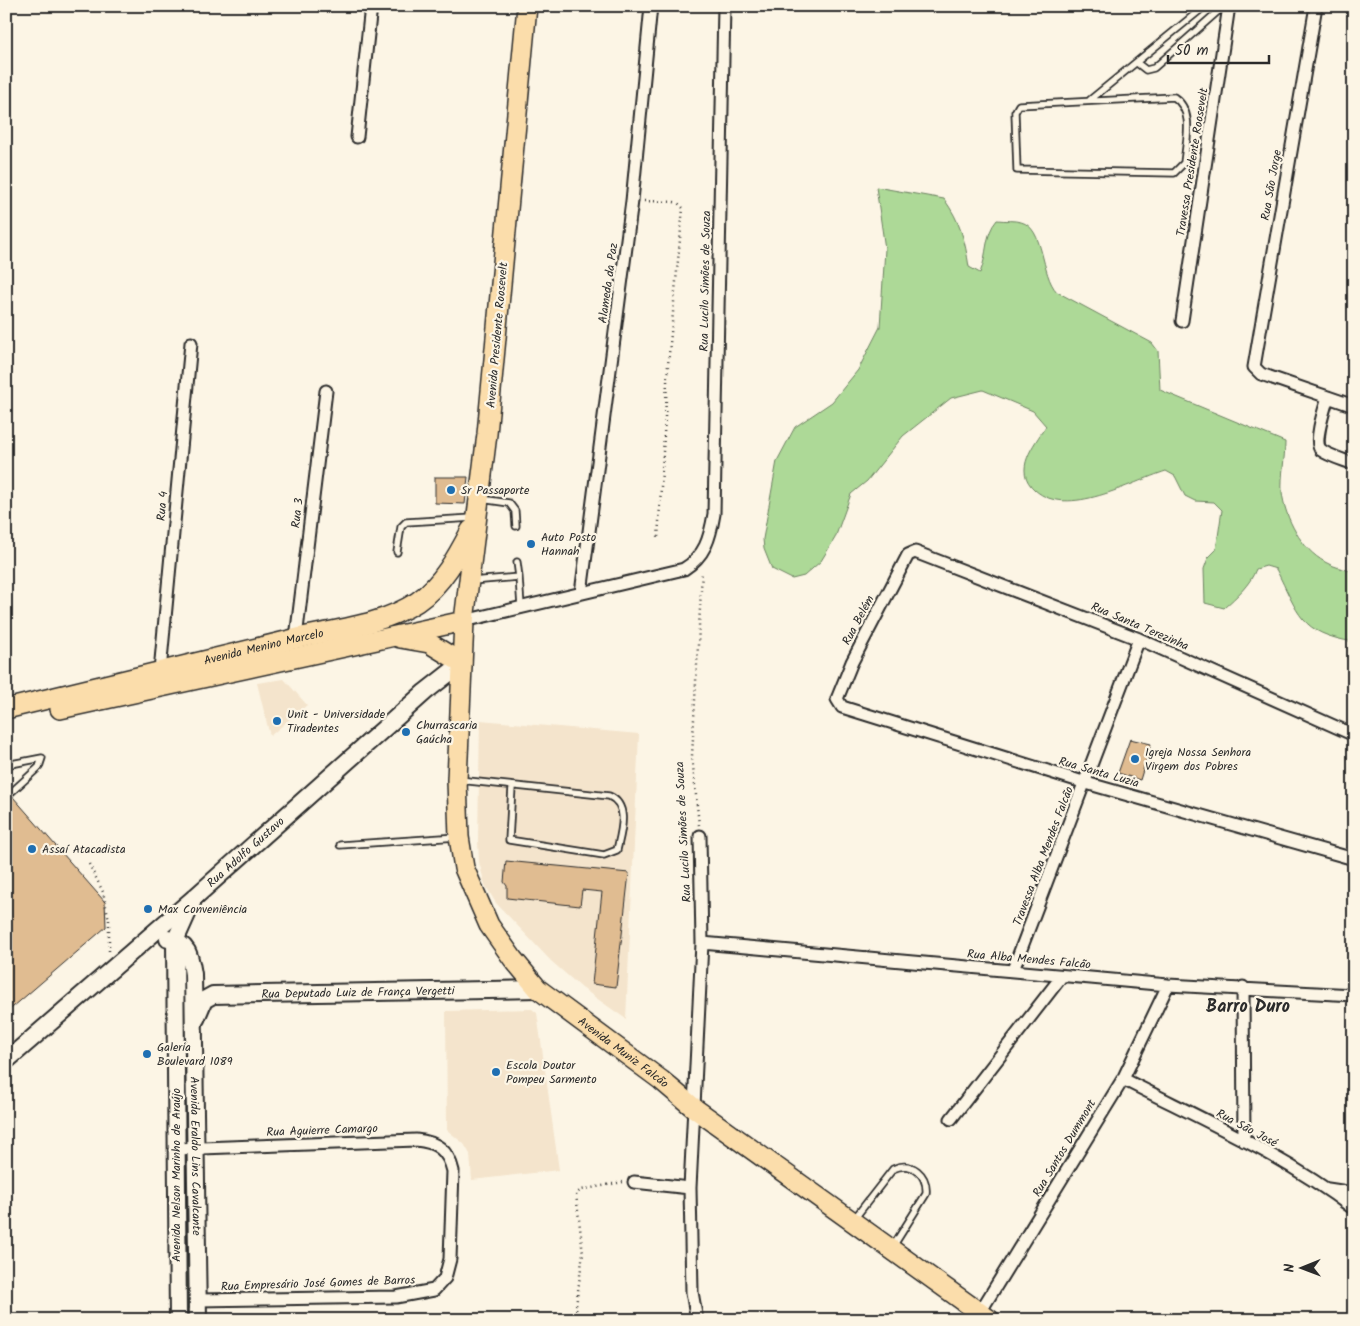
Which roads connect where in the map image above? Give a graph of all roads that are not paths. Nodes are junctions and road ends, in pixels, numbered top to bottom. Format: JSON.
{"nodes":[{"id":1,"x":372,"y":6,"type":"edge"},
{"id":2,"x":527,"y":6,"type":"edge"},
{"id":3,"x":652,"y":6,"type":"edge"},
{"id":4,"x":724,"y":6,"type":"edge"},
{"id":5,"x":1205,"y":6,"type":"edge"},
{"id":6,"x":1224,"y":6,"type":"edge"},
{"id":7,"x":1229,"y":6,"type":"edge"},
{"id":8,"x":1316,"y":6,"type":"edge"},
{"id":9,"x":1137,"y":63,"type":"junction"},
{"id":10,"x":1090,"y":101,"type":"junction"},
{"id":11,"x":357,"y":137,"type":"dead end"},
{"id":12,"x":1182,"y":322,"type":"dead end"},
{"id":13,"x":191,"y":343,"type":"dead end"},
{"id":14,"x":326,"y":391,"type":"dead end"},
{"id":15,"x":1328,"y":397,"type":"junction"},
{"id":16,"x":1354,"y":406,"type":"edge"},
{"id":17,"x":1354,"y":464,"type":"edge"},
{"id":18,"x":478,"y":508,"type":"junction"},
{"id":19,"x":516,"y":526,"type":"dead end"},
{"id":20,"x":397,"y":552,"type":"dead end"},
{"id":21,"x":913,"y":552,"type":"joint"},
{"id":22,"x":518,"y":562,"type":"dead end"},
{"id":23,"x":519,"y":577,"type":"junction"},
{"id":24,"x":470,"y":581,"type":"junction"},
{"id":25,"x":581,"y":593,"type":"junction"},
{"id":26,"x":521,"y":607,"type":"junction"},
{"id":27,"x":464,"y":621,"type":"junction"},
{"id":28,"x":384,"y":637,"type":"junction"},
{"id":29,"x":296,"y":638,"type":"junction"},
{"id":30,"x":1139,"y":639,"type":"junction"},
{"id":31,"x":462,"y":663,"type":"junction"},
{"id":32,"x":160,"y":671,"type":"junction"},
{"id":33,"x":838,"y":704,"type":"joint"},
{"id":34,"x":6,"y":709,"type":"edge"},
{"id":35,"x":6,"y":721,"type":"edge"},
{"id":36,"x":1354,"y":735,"type":"edge"},
{"id":37,"x":6,"y":765,"type":"edge"},
{"id":38,"x":457,"y":780,"type":"junction"},
{"id":39,"x":1086,"y":783,"type":"junction"},
{"id":40,"x":512,"y":787,"type":"junction"},
{"id":41,"x":6,"y":797,"type":"edge"},
{"id":42,"x":700,"y":836,"type":"road end"},
{"id":43,"x":459,"y":837,"type":"junction"},
{"id":44,"x":340,"y":845,"type":"dead end"},
{"id":45,"x":1354,"y":859,"type":"edge"},
{"id":46,"x":196,"y":897,"type":"junction"},
{"id":47,"x":175,"y":941,"type":"junction"},
{"id":48,"x":702,"y":943,"type":"junction"},
{"id":49,"x":139,"y":945,"type":"junction"},
{"id":50,"x":1014,"y":970,"type":"junction"},
{"id":51,"x":1062,"y":976,"type":"junction"},
{"id":52,"x":1168,"y":985,"type":"junction"},
{"id":53,"x":1243,"y":987,"type":"junction"},
{"id":54,"x":538,"y":990,"type":"junction"},
{"id":55,"x":1354,"y":994,"type":"edge"},
{"id":56,"x":195,"y":1021,"type":"junction"},
{"id":57,"x":6,"y":1061,"type":"edge"},
{"id":58,"x":1123,"y":1079,"type":"junction"},
{"id":59,"x":694,"y":1108,"type":"junction"},
{"id":60,"x":951,"y":1119,"type":"dead end"},
{"id":61,"x":1244,"y":1141,"type":"junction"},
{"id":62,"x":175,"y":1149,"type":"junction"},
{"id":63,"x":195,"y":1149,"type":"junction"},
{"id":64,"x":452,"y":1171,"type":"joint"},
{"id":65,"x":634,"y":1182,"type":"road end"},
{"id":66,"x":690,"y":1188,"type":"junction"},
{"id":67,"x":1327,"y":1189,"type":"junction"},
{"id":68,"x":1354,"y":1193,"type":"edge"},
{"id":69,"x":1354,"y":1209,"type":"edge"},
{"id":70,"x":853,"y":1221,"type":"junction"},
{"id":71,"x":891,"y":1249,"type":"junction"},
{"id":72,"x":198,"y":1300,"type":"junction"},
{"id":73,"x":982,"y":1318,"type":"edge"},
{"id":74,"x":178,"y":1320,"type":"edge"},
{"id":75,"x":198,"y":1320,"type":"edge"},
{"id":76,"x":697,"y":1320,"type":"edge"}],
"edges":[{"from":1,"to":11,"type":"street"},
{"from":2,"to":18,"type":"main road","name":"Avenida Presidente Roosevelt"},
{"from":3,"to":25,"type":"street","name":"Alameda da Paz"},
{"from":4,"to":25,"type":"street","name":"Rua Lucilo Simões de Souza"},
{"from":5,"to":9,"type":"lane"},
{"from":6,"to":9,"type":"lane"},
{"from":7,"to":12,"type":"street","name":"Travessa Presidente Roosevelt"},
{"from":8,"to":15,"type":"street","name":"Rua São Jorge"},
{"from":9,"to":10,"type":"lane"},
{"from":10,"to":10,"type":"lane"},
{"from":13,"to":32,"type":"street","name":"Rua 4"},
{"from":14,"to":29,"type":"street","name":"Rua 3"},
{"from":15,"to":16,"type":"street"},
{"from":15,"to":17,"type":"street"},
{"from":18,"to":19,"type":"lane"},
{"from":18,"to":20,"type":"lane"},
{"from":18,"to":24,"type":"main road","name":"Avenida Presidente Roosevelt"},
{"from":18,"to":29,"type":"main road","name":"Avenida Menino Marcelo"},
{"from":21,"to":30,"type":"street","name":"Rua Santa Terezinha"},
{"from":21,"to":33,"type":"street","name":"Rua Belém"},
{"from":22,"to":23,"type":"lane"},
{"from":23,"to":24,"type":"lane"},
{"from":23,"to":26,"type":"lane"},
{"from":24,"to":27,"type":"main road","name":"Avenida Presidente Roosevelt"},
{"from":25,"to":26,"type":"street","name":"Rua Lucilo Simões de Souza"},
{"from":26,"to":27,"type":"street","name":"Rua Lucilo Simões de Souza"},
{"from":27,"to":28,"type":"main road","name":"Avenida Menino Marcelo"},
{"from":27,"to":31,"type":"main road","name":"Avenida Presidente Roosevelt"},
{"from":28,"to":31,"type":"main road"},
{"from":28,"to":35,"type":"main road","name":"Avenida Menino Marcelo"},
{"from":29,"to":32,"type":"main road","name":"Avenida Menino Marcelo"},
{"from":30,"to":36,"type":"street","name":"Rua Santa Terezinha"},
{"from":30,"to":39,"type":"street","name":"Travessa Alba Mendes Falcão"},
{"from":31,"to":38,"type":"main road","name":"Avenida Muniz Falcão"},
{"from":31,"to":46,"type":"main road","name":"Rua Adolfo Gustavo"},
{"from":32,"to":34,"type":"main road","name":"Avenida Menino Marcelo"},
{"from":33,"to":39,"type":"street","name":"Rua Santa Luzia"},
{"from":37,"to":41,"type":"lane"},
{"from":38,"to":40,"type":"lane"},
{"from":38,"to":43,"type":"main road","name":"Avenida Muniz Falcão"},
{"from":39,"to":45,"type":"street","name":"Rua Santa Luzia"},
{"from":39,"to":50,"type":"street","name":"Travessa Alba Mendes Falcão"},
{"from":40,"to":40,"type":"lane"},
{"from":42,"to":48,"type":"street","name":"Rua Lucilo Simões de Souza"},
{"from":43,"to":44,"type":"lane"},
{"from":43,"to":54,"type":"main road","name":"Avenida Muniz Falcão"},
{"from":46,"to":47,"type":"main road","name":"Avenida Nelson Marinho de Araújo"},
{"from":46,"to":49,"type":"main road","name":"Rua Adolfo Gustavo"},
{"from":47,"to":49,"type":"main road"},
{"from":47,"to":56,"type":"main road","name":"Avenida Eraldo Lins Cavalcante"},
{"from":47,"to":62,"type":"main road","name":"Avenida Nelson Marinho de Araújo"},
{"from":48,"to":50,"type":"street","name":"Rua Alba Mendes Falcão"},
{"from":48,"to":59,"type":"street","name":"Rua Lucilo Simões de Souza"},
{"from":49,"to":57,"type":"main road","name":"Rua Adolfo Gustavo"},
{"from":50,"to":51,"type":"street","name":"Rua Alba Mendes Falcão"},
{"from":51,"to":52,"type":"street","name":"Rua Alba Mendes Falcão"},
{"from":51,"to":60,"type":"street"},
{"from":52,"to":53,"type":"street","name":"Rua Alba Mendes Falcão"},
{"from":52,"to":58,"type":"street","name":"Rua Santos Dummont"},
{"from":53,"to":55,"type":"street","name":"Rua Alba Mendes Falcão"},
{"from":53,"to":61,"type":"street"},
{"from":54,"to":56,"type":"main road","name":"Rua Deputado Luiz de França Vergetti"},
{"from":54,"to":59,"type":"main road","name":"Avenida Muniz Falcão"},
{"from":56,"to":63,"type":"main road","name":"Avenida Eraldo Lins Cavalcante"},
{"from":58,"to":61,"type":"street","name":"Rua São José"},
{"from":58,"to":73,"type":"street","name":"Rua Santos Dummont"},
{"from":59,"to":66,"type":"street","name":"Rua Lucilo Simões de Souza"},
{"from":59,"to":70,"type":"main road","name":"Avenida Muniz Falcão"},
{"from":61,"to":67,"type":"street","name":"Rua São José"},
{"from":62,"to":63,"type":"street","name":"Rua Aguierre Camargo"},
{"from":62,"to":74,"type":"main road","name":"Avenida Nelson Marinho de Araújo"},
{"from":63,"to":64,"type":"street","name":"Rua Aguierre Camargo"},
{"from":63,"to":72,"type":"main road","name":"Avenida Eraldo Lins Cavalcante"},
{"from":64,"to":72,"type":"street","name":"Rua Empresário José Gomes de Barros"},
{"from":65,"to":66,"type":"street"},
{"from":66,"to":76,"type":"street","name":"Rua Lucilo Simões de Souza"},
{"from":67,"to":68,"type":"street"},
{"from":67,"to":69,"type":"street","name":"Rua São José"},
{"from":70,"to":71,"type":"main road","name":"Avenida Muniz Falcão"},
{"from":70,"to":71,"type":"lane"},
{"from":71,"to":73,"type":"main road","name":"Avenida Muniz Falcão"},
{"from":72,"to":75,"type":"main road","name":"Avenida Eraldo Lins Cavalcante"}]}
